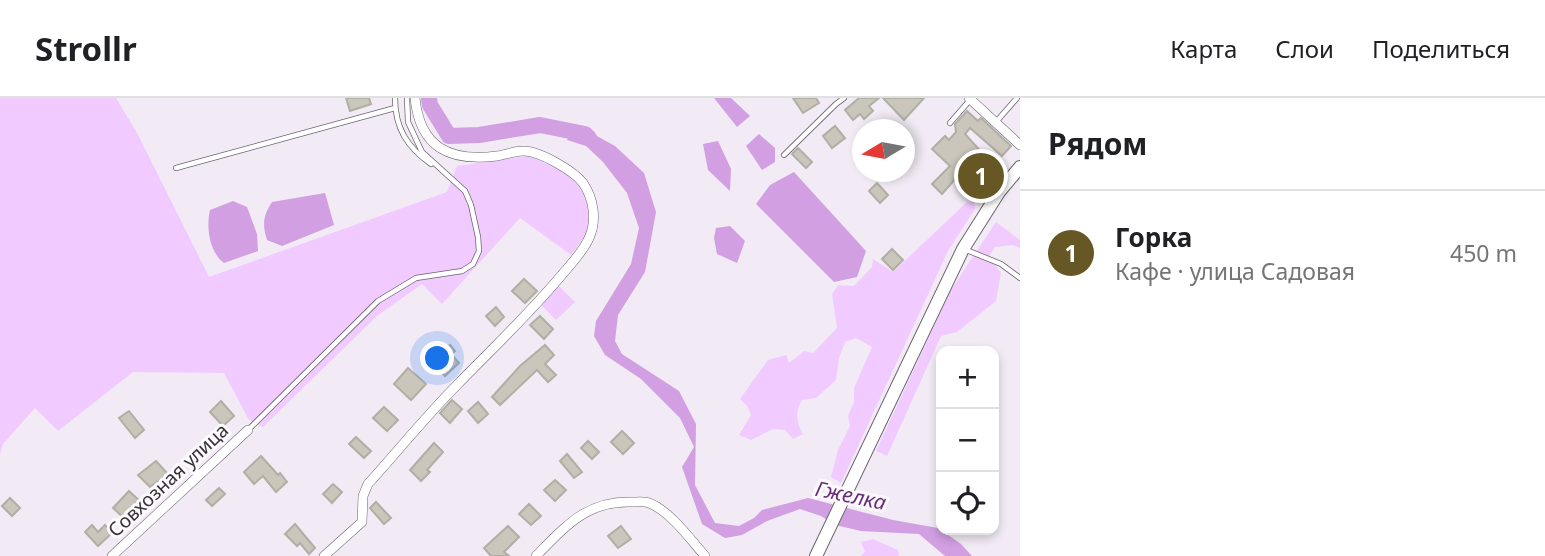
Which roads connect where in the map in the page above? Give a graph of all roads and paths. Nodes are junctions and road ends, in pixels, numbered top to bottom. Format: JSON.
{"nodes":[{"id":1,"x":395,"y":98,"type":"edge"},
{"id":2,"x":407,"y":98,"type":"edge"},
{"id":3,"x":415,"y":98,"type":"edge"},
{"id":4,"x":844,"y":98,"type":"edge"},
{"id":5,"x":1017,"y":98,"type":"edge"},
{"id":6,"x":970,"y":99,"type":"edge"},
{"id":7,"x":395,"y":108,"type":"junction"},
{"id":8,"x":996,"y":122,"type":"junction"},
{"id":9,"x":950,"y":123,"type":"dead end"},
{"id":10,"x":1020,"y":145,"type":"edge"},
{"id":11,"x":784,"y":155,"type":"dead end"},
{"id":12,"x":176,"y":167,"type":"dead end"},
{"id":13,"x":1020,"y":167,"type":"edge"},
{"id":14,"x":446,"y":174,"type":"junction"},
{"id":15,"x":963,"y":249,"type":"junction"},
{"id":16,"x":1020,"y":278,"type":"edge"},
{"id":17,"x":248,"y":430,"type":"joint"},
{"id":18,"x":112,"y":556,"type":"edge"},
{"id":19,"x":324,"y":556,"type":"edge"},
{"id":20,"x":536,"y":556,"type":"edge"},
{"id":21,"x":705,"y":556,"type":"edge"},
{"id":22,"x":816,"y":556,"type":"edge"}],
"edges":[{"from":1,"to":7,"type":"lane"},
{"from":2,"to":14,"type":"lane"},
{"from":3,"to":19,"type":"street"},
{"from":4,"to":11,"type":"lane"},
{"from":5,"to":8,"type":"lane"},
{"from":6,"to":8,"type":"street"},
{"from":6,"to":9,"type":"lane"},
{"from":7,"to":12,"type":"lane"},
{"from":7,"to":14,"type":"lane"},
{"from":8,"to":10,"type":"street"},
{"from":13,"to":15,"type":"main road"},
{"from":14,"to":17,"type":"lane"},
{"from":15,"to":16,"type":"lane"},
{"from":15,"to":22,"type":"main road"},
{"from":17,"to":18,"type":"street","name":"Совхозная улица"},
{"from":20,"to":21,"type":"street"}]}
